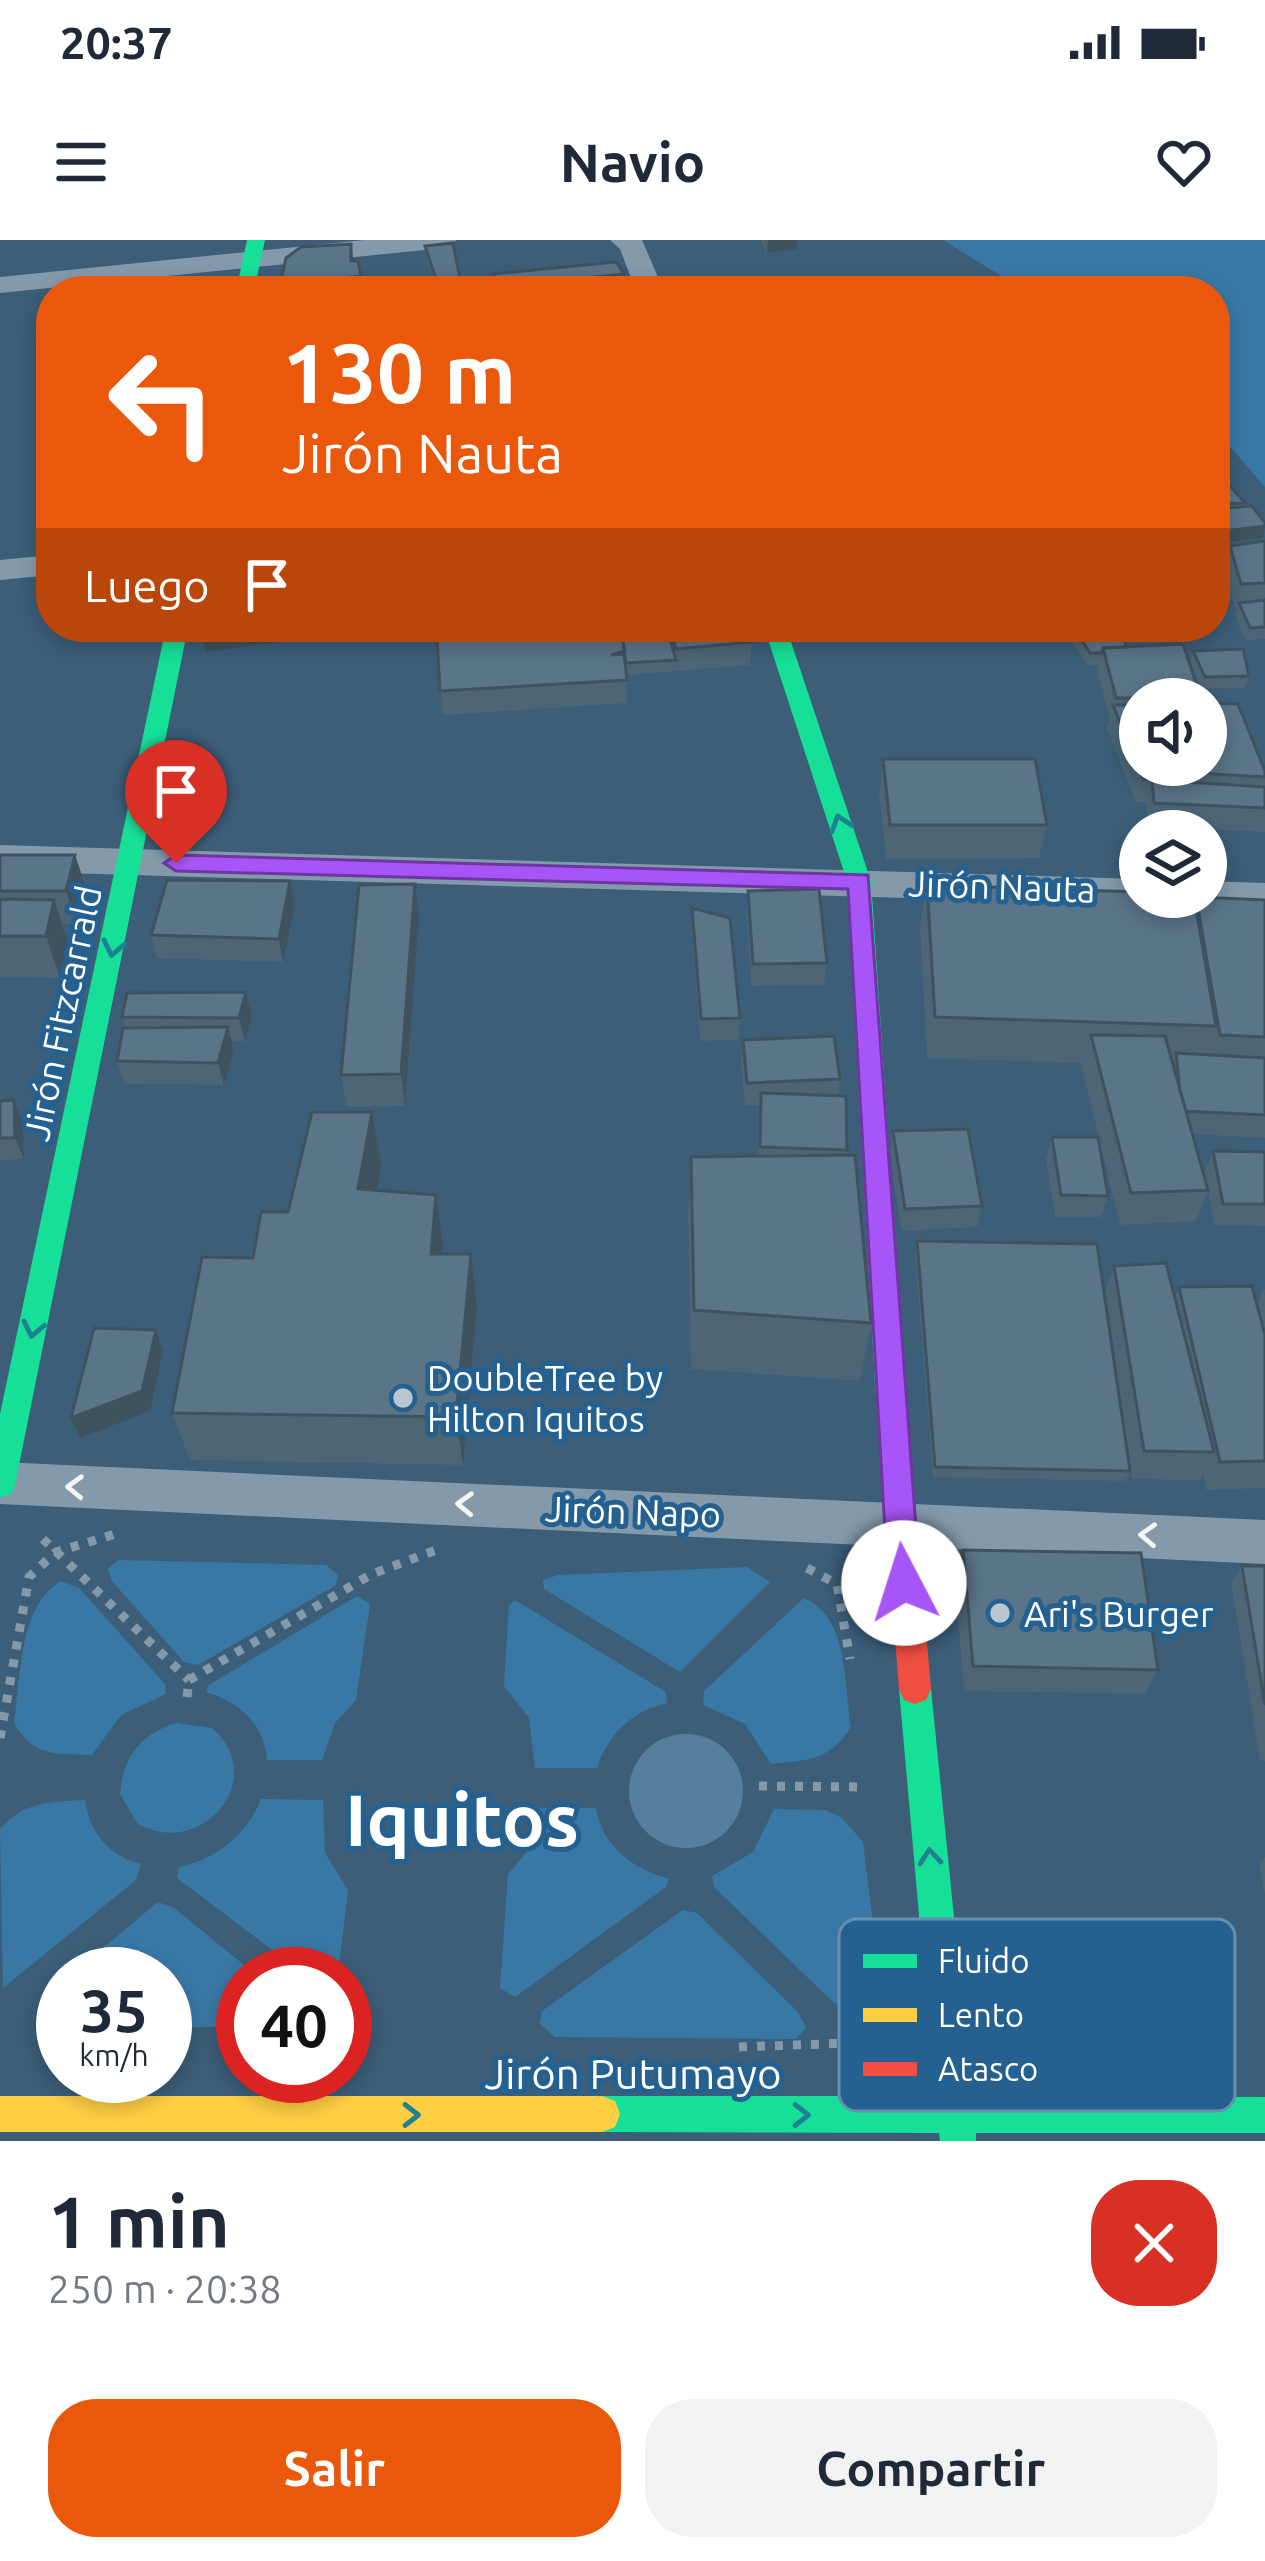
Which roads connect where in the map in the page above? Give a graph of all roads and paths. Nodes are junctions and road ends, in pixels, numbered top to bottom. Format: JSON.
{"nodes":[{"id":1,"x":444,"y":240,"type":"edge"},
{"id":2,"x":627,"y":242,"type":"edge"},
{"id":3,"x":254,"y":249,"type":"edge"},
{"id":4,"x":0,"y":269,"type":"edge"},
{"id":5,"x":115,"y":276,"type":"edge"},
{"id":6,"x":643,"y":276,"type":"edge"},
{"id":7,"x":36,"y":282,"type":"edge"},
{"id":8,"x":0,"y":285,"type":"edge"},
{"id":9,"x":36,"y":566,"type":"edge"},
{"id":10,"x":0,"y":570,"type":"edge"},
{"id":11,"x":174,"y":642,"type":"edge"},
{"id":12,"x":781,"y":642,"type":"edge"},
{"id":13,"x":0,"y":858,"type":"edge"},
{"id":14,"x":131,"y":862,"type":"junction"},
{"id":15,"x":860,"y":881,"type":"junction"},
{"id":16,"x":1119,"y":891,"type":"edge"},
{"id":17,"x":1227,"y":895,"type":"edge"},
{"id":18,"x":1265,"y":896,"type":"edge"},
{"id":19,"x":0,"y":1484,"type":"edge"},
{"id":20,"x":899,"y":1524,"type":"junction"},
{"id":21,"x":136,"y":1535,"type":"dead end"},
{"id":22,"x":44,"y":1539,"type":"dead end"},
{"id":23,"x":1265,"y":1542,"type":"edge"},
{"id":24,"x":392,"y":1546,"type":"dead end"},
{"id":25,"x":439,"y":1549,"type":"junction"},
{"id":26,"x":462,"y":1550,"type":"dead end"},
{"id":27,"x":56,"y":1552,"type":"junction"},
{"id":28,"x":788,"y":1567,"type":"dead end"},
{"id":29,"x":853,"y":1674,"type":"dead end"},
{"id":30,"x":189,"y":1680,"type":"junction"},
{"id":31,"x":187,"y":1697,"type":"dead end"},
{"id":32,"x":0,"y":1738,"type":"edge"},
{"id":33,"x":868,"y":1765,"type":"dead end"},
{"id":34,"x":759,"y":1786,"type":"dead end"},
{"id":35,"x":872,"y":1787,"type":"junction"},
{"id":36,"x":874,"y":1809,"type":"dead end"},
{"id":37,"x":937,"y":1919,"type":"edge"},
{"id":38,"x":839,"y":2043,"type":"edge"},
{"id":39,"x":734,"y":2048,"type":"dead end"},
{"id":40,"x":0,"y":2114,"type":"edge"},
{"id":41,"x":1265,"y":2115,"type":"edge"},
{"id":42,"x":957,"y":2128,"type":"edge"}],
"edges":[{"from":1,"to":3,"type":"street"},
{"from":2,"to":6,"type":"street"},
{"from":3,"to":4,"type":"street"},
{"from":3,"to":5,"type":"street"},
{"from":7,"to":8,"type":"street"},
{"from":9,"to":10,"type":"street"},
{"from":11,"to":14,"type":"street","name":"Jirón Fitzcarrald"},
{"from":15,"to":12,"type":"street","one_way":true},
{"from":13,"to":14,"type":"street","name":"Jirón Nauta"},
{"from":14,"to":15,"type":"street","name":"Jirón Nauta"},
{"from":14,"to":19,"type":"street","name":"Jirón Fitzcarrald","one_way":true},
{"from":15,"to":16,"type":"street","name":"Jirón Nauta"},
{"from":15,"to":20,"type":"street"},
{"from":17,"to":18,"type":"street"},
{"from":20,"to":19,"type":"street","name":"Jirón Napo","one_way":true},
{"from":23,"to":20,"type":"street","name":"Jirón Napo","one_way":true},
{"from":37,"to":20,"type":"street","one_way":true},
{"from":21,"to":27,"type":"path"},
{"from":22,"to":27,"type":"path"},
{"from":24,"to":25,"type":"path"},
{"from":25,"to":26,"type":"path"},
{"from":25,"to":30,"type":"path"},
{"from":27,"to":30,"type":"path"},
{"from":27,"to":32,"type":"path"},
{"from":28,"to":29,"type":"path"},
{"from":30,"to":31,"type":"path"},
{"from":33,"to":35,"type":"path"},
{"from":34,"to":35,"type":"path"},
{"from":35,"to":36,"type":"path"},
{"from":38,"to":39,"type":"path"},
{"from":40,"to":42,"type":"street","name":"Jirón Putumayo","one_way":true},
{"from":41,"to":42,"type":"street","name":"Jirón Putumayo"}]}
